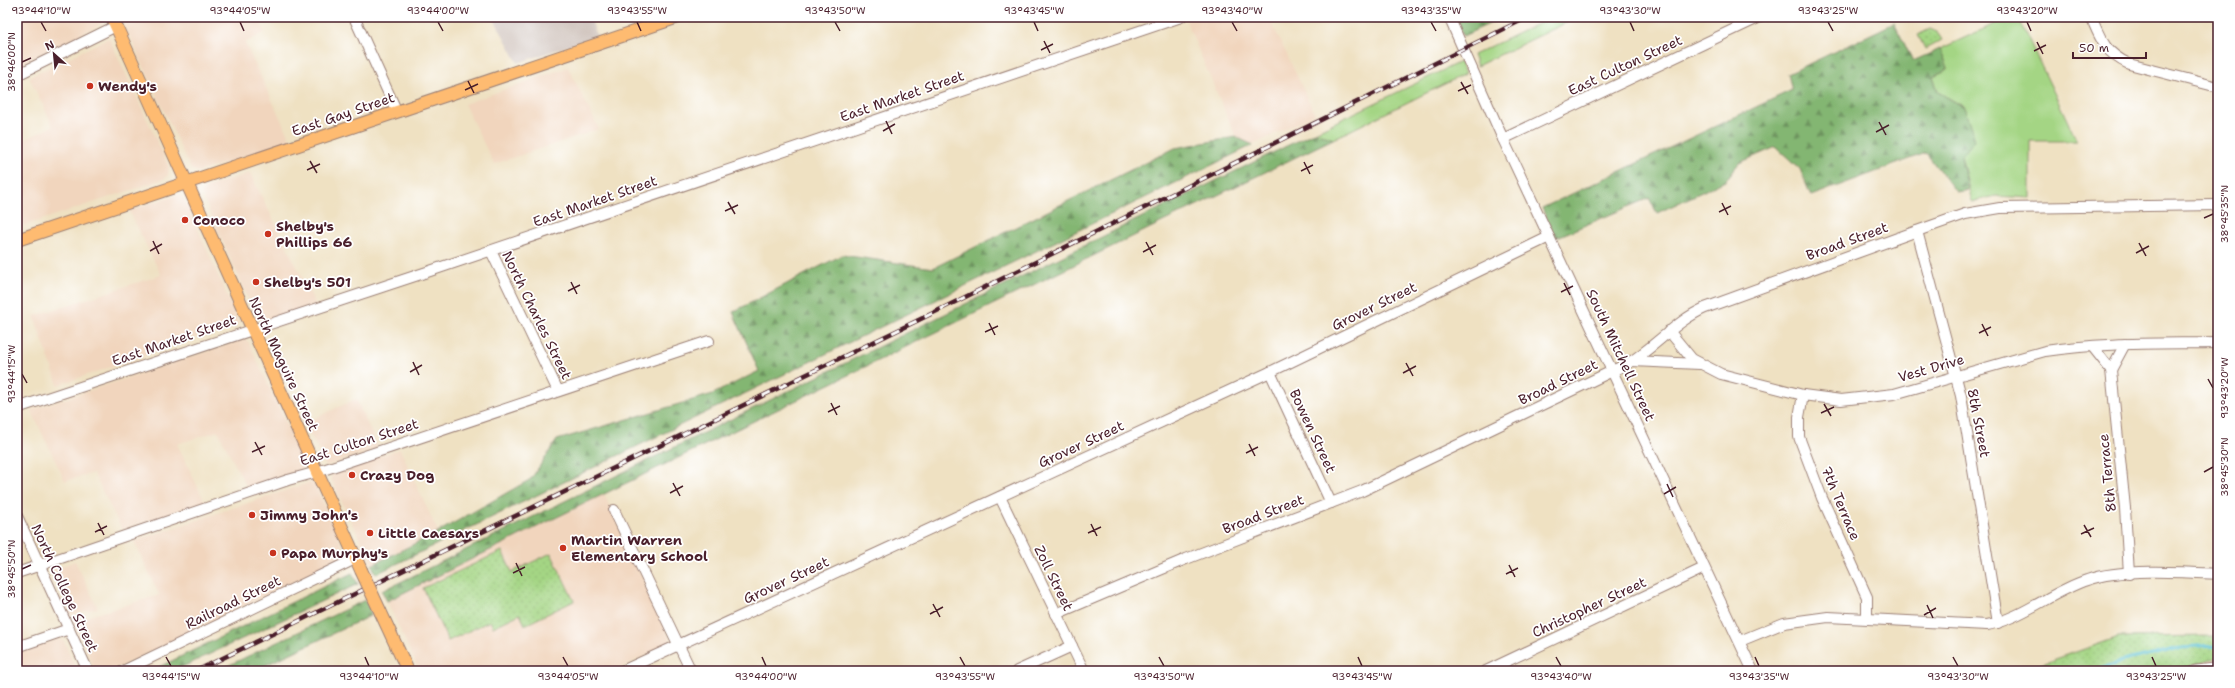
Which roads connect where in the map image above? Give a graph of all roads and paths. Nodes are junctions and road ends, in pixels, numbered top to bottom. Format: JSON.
{"nodes":[{"id":1,"x":354,"y":17,"type":"edge"},
{"id":2,"x":678,"y":17,"type":"edge"},
{"id":3,"x":1181,"y":17,"type":"edge"},
{"id":4,"x":1449,"y":17,"type":"edge"},
{"id":5,"x":1760,"y":17,"type":"edge"},
{"id":6,"x":2091,"y":17,"type":"edge"},
{"id":7,"x":114,"y":22,"type":"edge"},
{"id":8,"x":17,"y":75,"type":"edge"},
{"id":9,"x":2218,"y":87,"type":"edge"},
{"id":10,"x":397,"y":112,"type":"junction"},
{"id":11,"x":1503,"y":139,"type":"junction"},
{"id":12,"x":186,"y":184,"type":"junction"},
{"id":13,"x":2218,"y":204,"type":"edge"},
{"id":14,"x":1917,"y":230,"type":"junction"},
{"id":15,"x":1548,"y":237,"type":"junction"},
{"id":16,"x":17,"y":240,"type":"edge"},
{"id":17,"x":491,"y":251,"type":"junction"},
{"id":18,"x":252,"y":329,"type":"junction"},
{"id":19,"x":1669,"y":332,"type":"junction"},
{"id":20,"x":709,"y":341,"type":"dead end"},
{"id":21,"x":2218,"y":343,"type":"edge"},
{"id":22,"x":2125,"y":344,"type":"junction"},
{"id":23,"x":2092,"y":346,"type":"junction"},
{"id":24,"x":1632,"y":361,"type":"junction"},
{"id":25,"x":1700,"y":364,"type":"junction"},
{"id":26,"x":2111,"y":370,"type":"junction"},
{"id":27,"x":1613,"y":371,"type":"junction"},
{"id":28,"x":1270,"y":372,"type":"junction"},
{"id":29,"x":1955,"y":375,"type":"junction"},
{"id":30,"x":558,"y":391,"type":"junction"},
{"id":31,"x":1803,"y":395,"type":"junction"},
{"id":32,"x":17,"y":408,"type":"edge"},
{"id":33,"x":317,"y":472,"type":"junction"},
{"id":34,"x":1000,"y":497,"type":"junction"},
{"id":35,"x":1331,"y":503,"type":"junction"},
{"id":36,"x":614,"y":510,"type":"dead end"},
{"id":37,"x":17,"y":516,"type":"edge"},
{"id":38,"x":355,"y":558,"type":"junction"},
{"id":39,"x":40,"y":565,"type":"junction"},
{"id":40,"x":1704,"y":568,"type":"junction"},
{"id":41,"x":17,"y":573,"type":"edge"},
{"id":42,"x":2129,"y":574,"type":"junction"},
{"id":43,"x":2218,"y":574,"type":"edge"},
{"id":44,"x":1056,"y":614,"type":"junction"},
{"id":45,"x":1867,"y":618,"type":"junction"},
{"id":46,"x":1998,"y":623,"type":"junction"},
{"id":47,"x":69,"y":629,"type":"junction"},
{"id":48,"x":1740,"y":641,"type":"junction"},
{"id":49,"x":679,"y":644,"type":"junction"},
{"id":50,"x":1072,"y":646,"type":"junction"},
{"id":51,"x":17,"y":647,"type":"edge"},
{"id":52,"x":2218,"y":668,"type":"edge"},
{"id":53,"x":88,"y":671,"type":"edge"},
{"id":54,"x":123,"y":671,"type":"edge"},
{"id":55,"x":408,"y":671,"type":"edge"},
{"id":56,"x":622,"y":671,"type":"edge"},
{"id":57,"x":692,"y":671,"type":"edge"},
{"id":58,"x":1017,"y":671,"type":"edge"},
{"id":59,"x":1084,"y":671,"type":"edge"},
{"id":60,"x":1486,"y":671,"type":"edge"},
{"id":61,"x":1753,"y":671,"type":"edge"},
{"id":62,"x":2194,"y":671,"type":"edge"}],
"edges":[{"from":1,"to":10,"type":"street"},
{"from":2,"to":10,"type":"main road","name":"East Gay Street"},
{"from":3,"to":17,"type":"street","name":"East Market Street"},
{"from":4,"to":11,"type":"street","name":"South Mitchell Street"},
{"from":5,"to":11,"type":"street","name":"East Culton Street"},
{"from":6,"to":9,"type":"street"},
{"from":7,"to":8,"type":"street"},
{"from":7,"to":12,"type":"main road","name":"North Maguire Street"},
{"from":10,"to":12,"type":"main road","name":"East Gay Street"},
{"from":11,"to":15,"type":"street","name":"South Mitchell Street"},
{"from":12,"to":16,"type":"main road","name":"East Gay Street"},
{"from":12,"to":18,"type":"main road","name":"North Maguire Street"},
{"from":13,"to":14,"type":"street","name":"Broad Street"},
{"from":14,"to":19,"type":"street","name":"Broad Street"},
{"from":14,"to":29,"type":"street","name":"8th Street"},
{"from":15,"to":27,"type":"street","name":"South Mitchell Street"},
{"from":15,"to":28,"type":"street","name":"Grover Street"},
{"from":17,"to":18,"type":"street","name":"East Market Street"},
{"from":17,"to":30,"type":"street","name":"North Charles Street"},
{"from":18,"to":32,"type":"street","name":"East Market Street"},
{"from":18,"to":33,"type":"main road","name":"North Maguire Street"},
{"from":19,"to":24,"type":"street","name":"Broad Street"},
{"from":19,"to":25,"type":"street","name":"Vest Drive"},
{"from":20,"to":30,"type":"street","name":"East Culton Street"},
{"from":21,"to":22,"type":"street","name":"Vest Drive"},
{"from":22,"to":23,"type":"street","name":"Vest Drive"},
{"from":22,"to":26,"type":"street"},
{"from":23,"to":26,"type":"street"},
{"from":23,"to":29,"type":"street","name":"Vest Drive"},
{"from":24,"to":25,"type":"street"},
{"from":24,"to":27,"type":"street","name":"Broad Street"},
{"from":25,"to":31,"type":"street","name":"Vest Drive"},
{"from":26,"to":42,"type":"street","name":"8th Terrace"},
{"from":27,"to":35,"type":"street","name":"Broad Street"},
{"from":27,"to":40,"type":"street","name":"South Mitchell Street"},
{"from":28,"to":34,"type":"street","name":"Grover Street"},
{"from":28,"to":35,"type":"street","name":"Bowen Street"},
{"from":29,"to":31,"type":"street","name":"Vest Drive"},
{"from":29,"to":46,"type":"street","name":"8th Street"},
{"from":30,"to":33,"type":"street","name":"East Culton Street"},
{"from":31,"to":45,"type":"street","name":"7th Terrace"},
{"from":33,"to":38,"type":"main road","name":"North Maguire Street"},
{"from":33,"to":39,"type":"street","name":"East Culton Street"},
{"from":34,"to":44,"type":"street","name":"Zoll Street"},
{"from":34,"to":49,"type":"street","name":"Grover Street"},
{"from":35,"to":44,"type":"street","name":"Broad Street"},
{"from":36,"to":49,"type":"street"},
{"from":37,"to":39,"type":"street","name":"North College Street"},
{"from":38,"to":54,"type":"street","name":"Railroad Street"},
{"from":38,"to":55,"type":"main road","name":"North Maguire Street","bridge":true},
{"from":39,"to":41,"type":"street","name":"East Culton Street"},
{"from":39,"to":47,"type":"street","name":"North College Street"},
{"from":40,"to":48,"type":"street","name":"South Mitchell Street"},
{"from":40,"to":60,"type":"street","name":"Christopher Street"},
{"from":42,"to":43,"type":"street"},
{"from":42,"to":46,"type":"street"},
{"from":44,"to":50,"type":"street","name":"Zoll Street"},
{"from":45,"to":46,"type":"street"},
{"from":45,"to":48,"type":"street"},
{"from":47,"to":51,"type":"street"},
{"from":47,"to":53,"type":"street","name":"North College Street"},
{"from":48,"to":61,"type":"street","name":"South Mitchell Street"},
{"from":49,"to":56,"type":"street","name":"Grover Street"},
{"from":49,"to":57,"type":"street"},
{"from":50,"to":58,"type":"street"},
{"from":50,"to":59,"type":"street","name":"Zoll Street"},
{"from":52,"to":62,"type":"street"}]}
